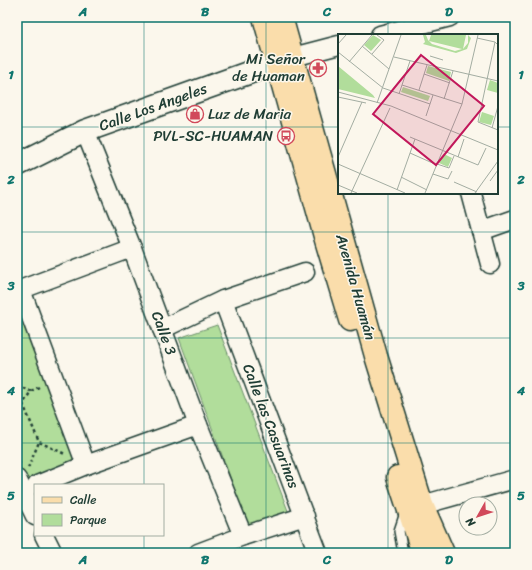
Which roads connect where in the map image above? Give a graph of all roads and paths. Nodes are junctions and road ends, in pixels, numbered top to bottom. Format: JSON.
{"nodes":[{"id":1,"x":264,"y":17,"type":"edge"},
{"id":2,"x":281,"y":17,"type":"edge"},
{"id":3,"x":450,"y":17,"type":"edge"},
{"id":4,"x":425,"y":25,"type":"edge"},
{"id":5,"x":384,"y":34,"type":"edge"},
{"id":6,"x":338,"y":45,"type":"edge"},
{"id":7,"x":285,"y":60,"type":"junction"},
{"id":8,"x":85,"y":131,"type":"junction"},
{"id":9,"x":17,"y":164,"type":"edge"},
{"id":10,"x":471,"y":194,"type":"edge"},
{"id":11,"x":515,"y":219,"type":"edge"},
{"id":12,"x":481,"y":231,"type":"junction"},
{"id":13,"x":132,"y":248,"type":"junction"},
{"id":14,"x":490,"y":264,"type":"dead end"},
{"id":15,"x":305,"y":272,"type":"dead end"},
{"id":16,"x":19,"y":290,"type":"edge"},
{"id":17,"x":223,"y":300,"type":"junction"},
{"id":18,"x":162,"y":329,"type":"junction"},
{"id":19,"x":45,"y":385,"type":"dead end"},
{"id":20,"x":17,"y":386,"type":"edge"},
{"id":21,"x":31,"y":391,"type":"junction"},
{"id":22,"x":17,"y":402,"type":"edge"},
{"id":23,"x":23,"y":404,"type":"junction"},
{"id":24,"x":198,"y":425,"type":"junction"},
{"id":25,"x":39,"y":442,"type":"junction"},
{"id":26,"x":66,"y":454,"type":"dead end"},
{"id":27,"x":86,"y":465,"type":"junction"},
{"id":28,"x":515,"y":479,"type":"edge"},
{"id":29,"x":27,"y":483,"type":"edge"},
{"id":30,"x":415,"y":507,"type":"junction"},
{"id":31,"x":34,"y":512,"type":"edge"},
{"id":32,"x":305,"y":516,"type":"junction"},
{"id":33,"x":44,"y":536,"type":"edge"},
{"id":34,"x":243,"y":536,"type":"junction"},
{"id":35,"x":53,"y":553,"type":"edge"},
{"id":36,"x":198,"y":553,"type":"edge"},
{"id":37,"x":318,"y":553,"type":"edge"},
{"id":38,"x":403,"y":553,"type":"edge"},
{"id":39,"x":423,"y":553,"type":"edge"},
{"id":40,"x":443,"y":553,"type":"edge"}],
"edges":[{"from":1,"to":7,"type":"main road","name":"Avenida Huamán"},
{"from":2,"to":7,"type":"main road","name":"Avenida Huamán"},
{"from":3,"to":4,"type":"street"},
{"from":4,"to":5,"type":"street"},
{"from":6,"to":7,"type":"street"},
{"from":7,"to":8,"type":"street","name":"Calle Los Angeles"},
{"from":7,"to":30,"type":"main road","name":"Avenida Huamán"},
{"from":8,"to":9,"type":"street","name":"Calle Los Angeles"},
{"from":8,"to":13,"type":"street","name":"Calle 3"},
{"from":10,"to":12,"type":"street"},
{"from":11,"to":12,"type":"street"},
{"from":12,"to":14,"type":"street"},
{"from":13,"to":16,"type":"street"},
{"from":13,"to":18,"type":"street","name":"Calle 3"},
{"from":15,"to":17,"type":"street"},
{"from":16,"to":27,"type":"street"},
{"from":17,"to":18,"type":"street"},
{"from":17,"to":32,"type":"street","name":"Calle las Casuarinas"},
{"from":18,"to":24,"type":"street","name":"Calle 3"},
{"from":19,"to":21,"type":"path"},
{"from":20,"to":21,"type":"path"},
{"from":21,"to":23,"type":"path"},
{"from":22,"to":23,"type":"path"},
{"from":23,"to":25,"type":"path"},
{"from":24,"to":27,"type":"street"},
{"from":24,"to":34,"type":"street","name":"Calle 3"},
{"from":25,"to":26,"type":"path"},
{"from":25,"to":29,"type":"path"},
{"from":27,"to":29,"type":"street"},
{"from":28,"to":30,"type":"street"},
{"from":29,"to":31,"type":"street"},
{"from":30,"to":38,"type":"lane"},
{"from":30,"to":39,"type":"main road","name":"Avenida Huamán"},
{"from":30,"to":40,"type":"main road","name":"Avenida Huamán"},
{"from":32,"to":34,"type":"street"},
{"from":32,"to":37,"type":"street","name":"Calle las Casuarinas"},
{"from":33,"to":35,"type":"street"},
{"from":34,"to":36,"type":"street"}]}
